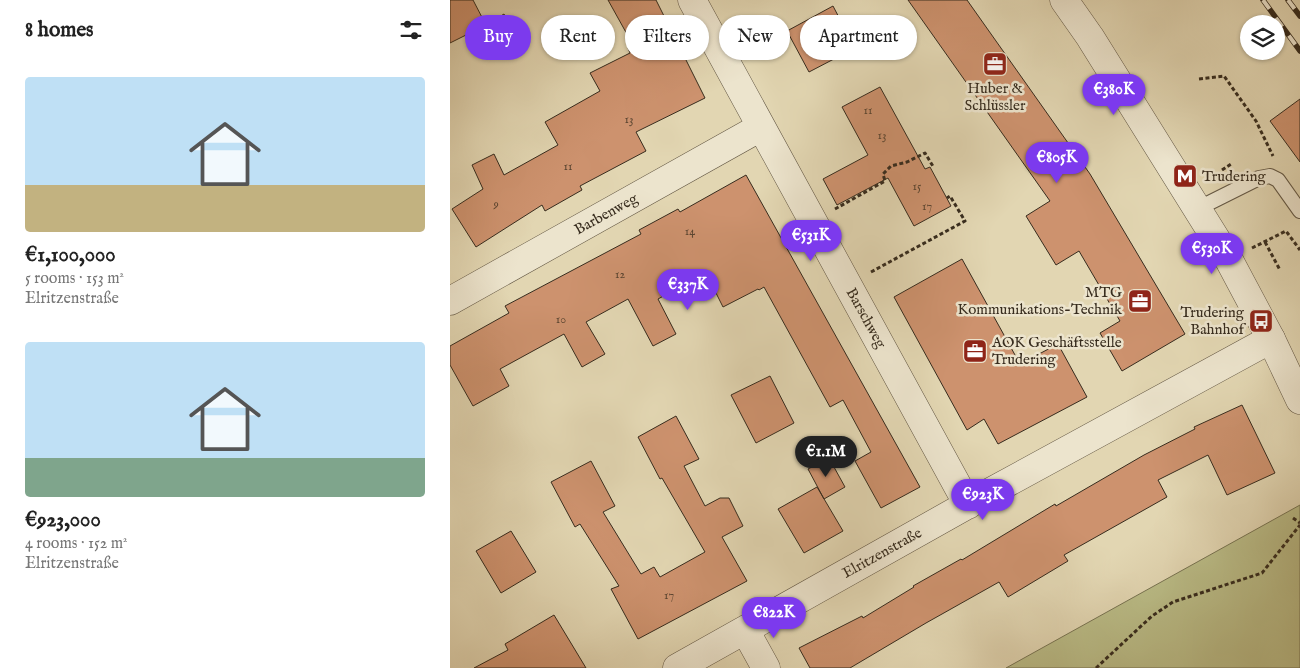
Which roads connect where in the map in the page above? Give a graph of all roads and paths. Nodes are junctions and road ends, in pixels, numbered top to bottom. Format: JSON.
{"nodes":[{"id":1,"x":692,"y":0,"type":"edge"},
{"id":2,"x":1064,"y":0,"type":"edge"},
{"id":3,"x":1199,"y":79,"type":"dead end"},
{"id":4,"x":761,"y":126,"type":"junction"},
{"id":5,"x":1231,"y":164,"type":"dead end"},
{"id":6,"x":934,"y":168,"type":"dead end"},
{"id":7,"x":1222,"y":170,"type":"dead end"},
{"id":8,"x":1270,"y":176,"type":"junction"},
{"id":9,"x":947,"y":198,"type":"dead end"},
{"id":10,"x":1197,"y":209,"type":"junction"},
{"id":11,"x":834,"y":210,"type":"dead end"},
{"id":12,"x":1300,"y":211,"type":"edge"},
{"id":13,"x":1265,"y":242,"type":"dead end"},
{"id":14,"x":1280,"y":270,"type":"dead end"},
{"id":15,"x":869,"y":273,"type":"dead end"},
{"id":16,"x":450,"y":301,"type":"edge"},
{"id":17,"x":1271,"y":339,"type":"junction"},
{"id":18,"x":1300,"y":400,"type":"edge"},
{"id":19,"x":968,"y":505,"type":"junction"},
{"id":20,"x":1293,"y":518,"type":"dead end"},
{"id":21,"x":1300,"y":524,"type":"edge"},
{"id":22,"x":745,"y":630,"type":"junction"},
{"id":23,"x":677,"y":668,"type":"edge"},
{"id":24,"x":766,"y":668,"type":"edge"},
{"id":25,"x":1096,"y":668,"type":"edge"}],
"edges":[{"from":1,"to":4,"type":"street","name":"Barschweg"},
{"from":2,"to":10,"type":"street"},
{"from":3,"to":8,"type":"path"},
{"from":4,"to":16,"type":"street","name":"Barbenweg"},
{"from":4,"to":19,"type":"street","name":"Barschweg"},
{"from":5,"to":7,"type":"path"},
{"from":6,"to":11,"type":"path"},
{"from":8,"to":10,"type":"lane"},
{"from":8,"to":12,"type":"lane"},
{"from":9,"to":15,"type":"path"},
{"from":10,"to":17,"type":"street"},
{"from":13,"to":14,"type":"path"},
{"from":17,"to":18,"type":"street"},
{"from":17,"to":19,"type":"street","name":"Elritzenstraße"},
{"from":19,"to":22,"type":"street","name":"Elritzenstraße"},
{"from":20,"to":21,"type":"path"},
{"from":21,"to":25,"type":"path"},
{"from":22,"to":23,"type":"street","name":"Elritzenstraße"},
{"from":22,"to":24,"type":"street"}]}
